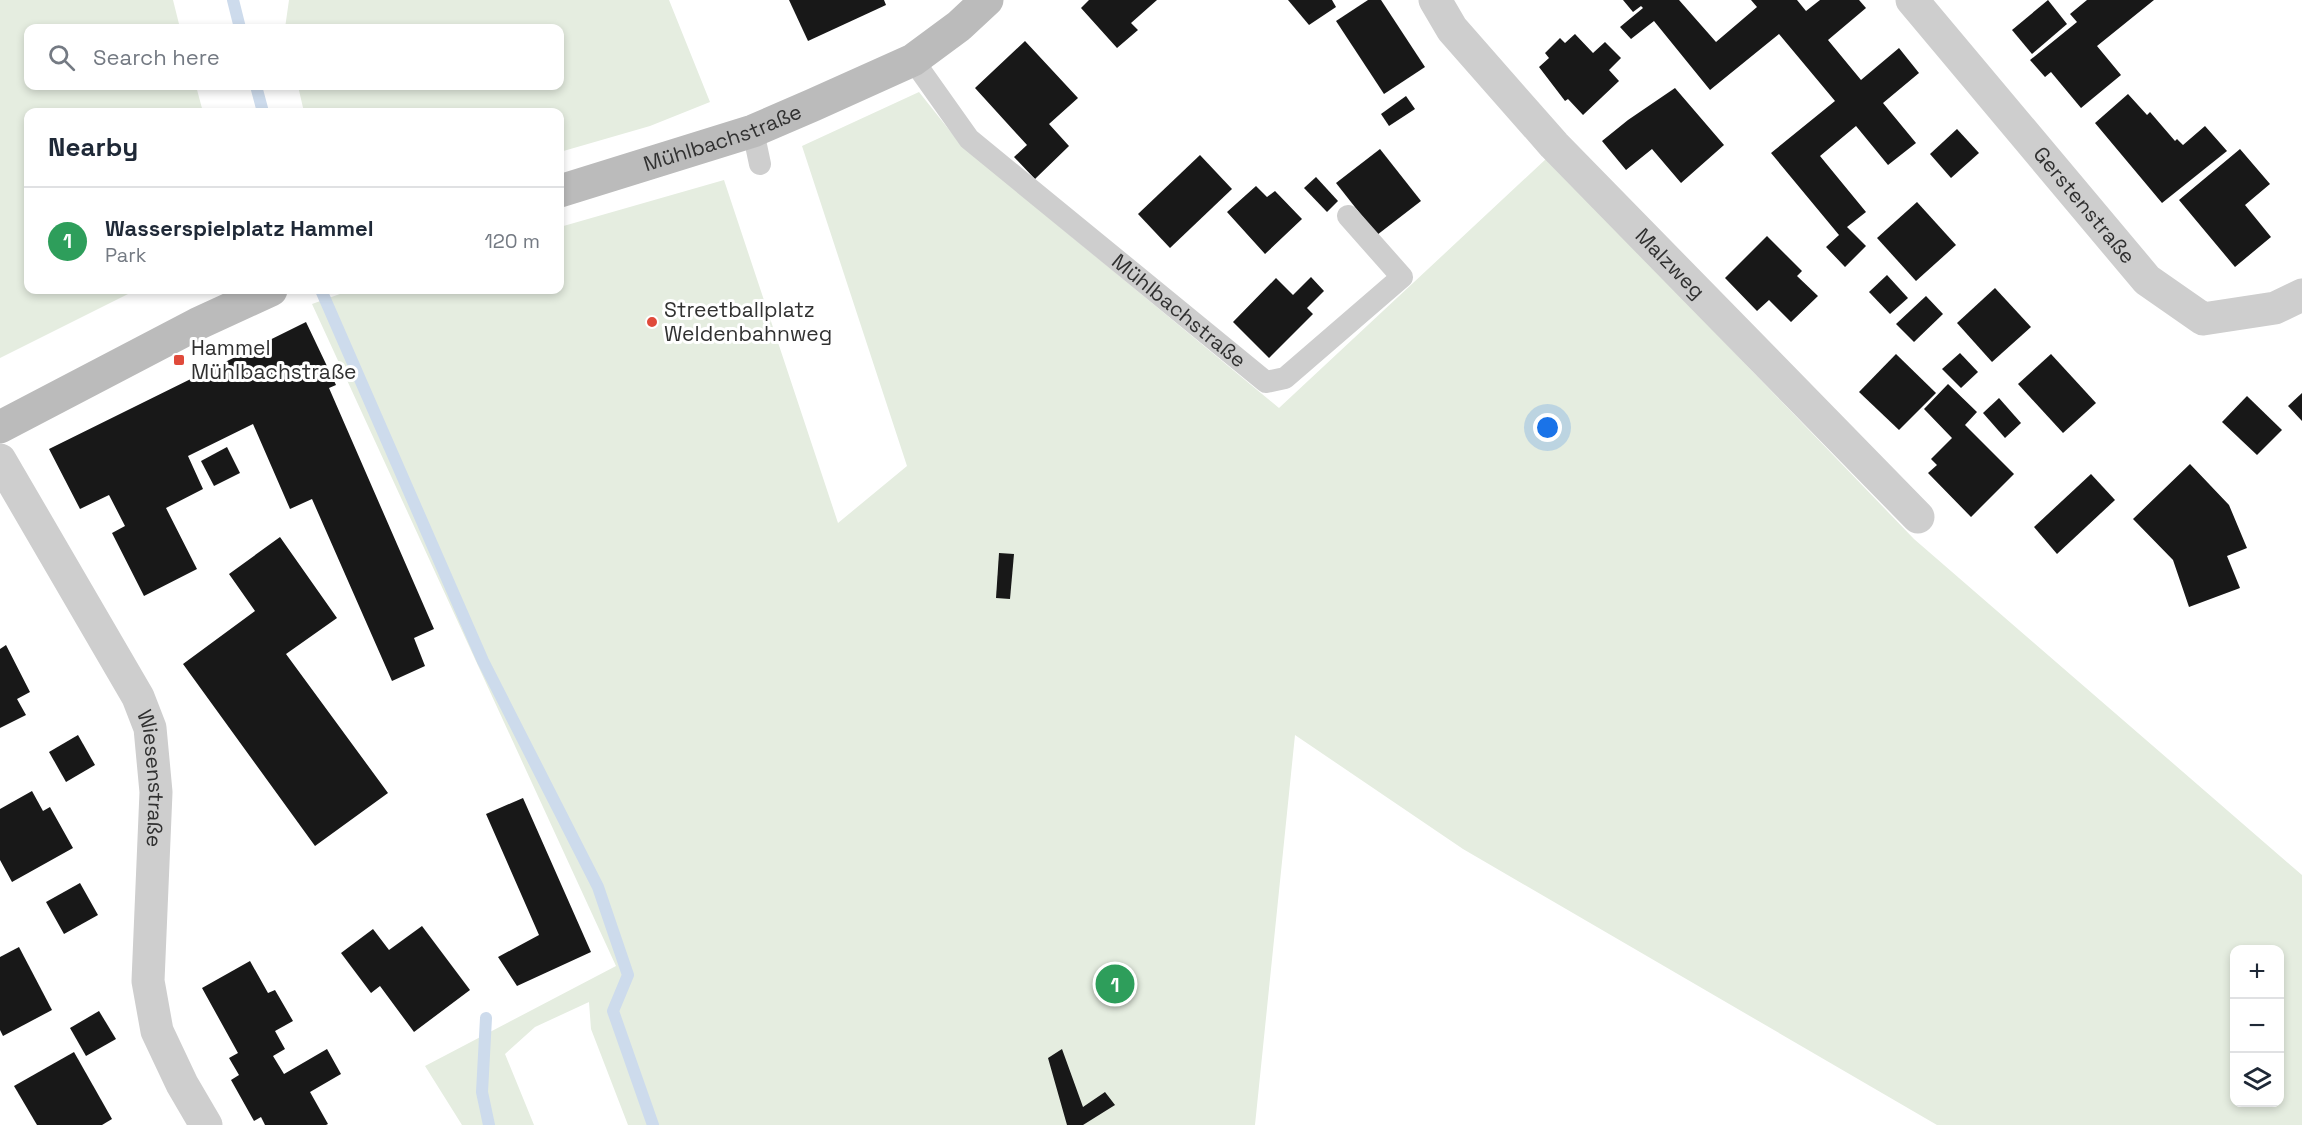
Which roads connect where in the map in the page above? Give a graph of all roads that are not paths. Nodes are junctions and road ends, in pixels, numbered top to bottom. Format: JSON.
{"nodes":[{"id":1,"x":987,"y":0,"type":"edge"},
{"id":2,"x":1435,"y":0,"type":"edge"},
{"id":3,"x":1912,"y":0,"type":"edge"},
{"id":4,"x":913,"y":60,"type":"junction"},
{"id":5,"x":753,"y":131,"type":"junction"},
{"id":6,"x":760,"y":164,"type":"dead end"},
{"id":7,"x":564,"y":190,"type":"edge"},
{"id":8,"x":1348,"y":216,"type":"dead end"},
{"id":9,"x":262,"y":294,"type":"edge"},
{"id":10,"x":2302,"y":295,"type":"edge"},
{"id":11,"x":0,"y":427,"type":"edge"},
{"id":12,"x":0,"y":460,"type":"edge"},
{"id":13,"x":1918,"y":517,"type":"dead end"},
{"id":14,"x":206,"y":1125,"type":"edge"}],
"edges":[{"from":1,"to":4,"type":"street","name":"Mühlbachstraße"},
{"from":2,"to":13,"type":"street","name":"Malzweg"},
{"from":3,"to":10,"type":"street","name":"Gerstenstraße"},
{"from":4,"to":5,"type":"street","name":"Mühlbachstraße"},
{"from":4,"to":8,"type":"lane","name":"Mühlbachstraße"},
{"from":5,"to":6,"type":"lane"},
{"from":5,"to":7,"type":"street","name":"Mühlbachstraße"},
{"from":9,"to":11,"type":"street"},
{"from":12,"to":14,"type":"street","name":"Wiesenstraße"}]}
